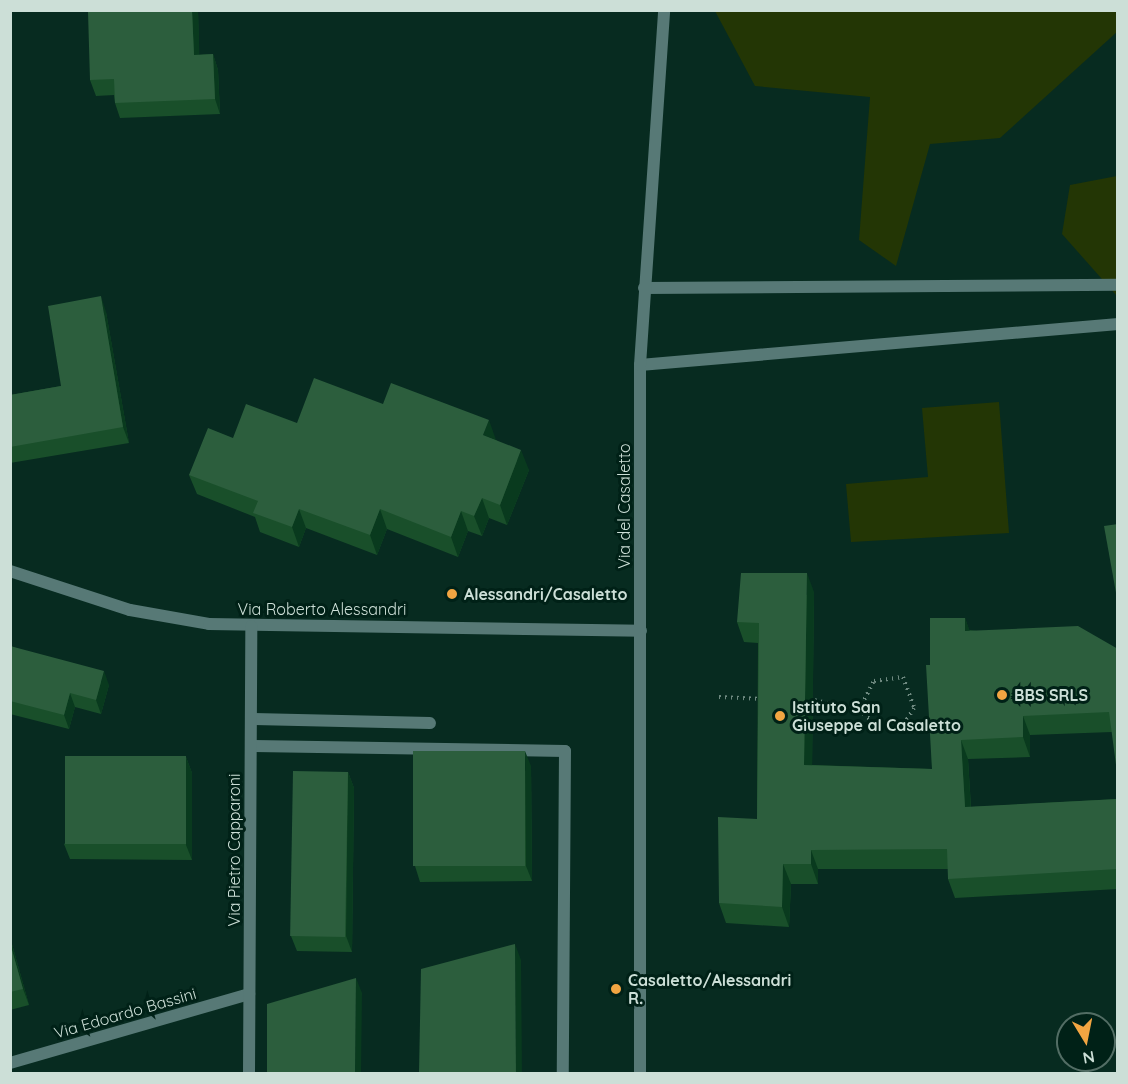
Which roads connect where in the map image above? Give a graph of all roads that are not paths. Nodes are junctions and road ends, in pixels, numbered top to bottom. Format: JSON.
{"nodes":[{"id":1,"x":664,"y":10,"type":"edge"},
{"id":2,"x":1118,"y":285,"type":"edge"},
{"id":3,"x":644,"y":288,"type":"junction"},
{"id":4,"x":1118,"y":324,"type":"edge"},
{"id":5,"x":640,"y":365,"type":"junction"},
{"id":6,"x":10,"y":571,"type":"edge"},
{"id":7,"x":251,"y":626,"type":"junction"},
{"id":8,"x":641,"y":631,"type":"junction"},
{"id":9,"x":252,"y":719,"type":"junction"},
{"id":10,"x":430,"y":723,"type":"dead end"},
{"id":11,"x":252,"y":746,"type":"junction"},
{"id":12,"x":249,"y":994,"type":"junction"},
{"id":13,"x":10,"y":1063,"type":"edge"},
{"id":14,"x":249,"y":1074,"type":"edge"},
{"id":15,"x":563,"y":1074,"type":"edge"},
{"id":16,"x":640,"y":1074,"type":"edge"}],
"edges":[{"from":1,"to":3,"type":"street","name":"Via del Casaletto"},
{"from":2,"to":3,"type":"street"},
{"from":3,"to":5,"type":"street","name":"Via del Casaletto"},
{"from":4,"to":5,"type":"street"},
{"from":5,"to":8,"type":"street","name":"Via del Casaletto"},
{"from":6,"to":7,"type":"street","name":"Via Roberto Alessandri"},
{"from":7,"to":8,"type":"street","name":"Via Roberto Alessandri"},
{"from":7,"to":9,"type":"street","name":"Via Pietro Capparoni"},
{"from":8,"to":16,"type":"street","name":"Via del Casaletto"},
{"from":9,"to":10,"type":"street"},
{"from":9,"to":11,"type":"street","name":"Via Pietro Capparoni"},
{"from":11,"to":12,"type":"street","name":"Via Pietro Capparoni"},
{"from":11,"to":15,"type":"street"},
{"from":12,"to":13,"type":"street","name":"Via Edoardo Bassini"},
{"from":12,"to":14,"type":"street","name":"Via Pietro Capparoni"}]}
